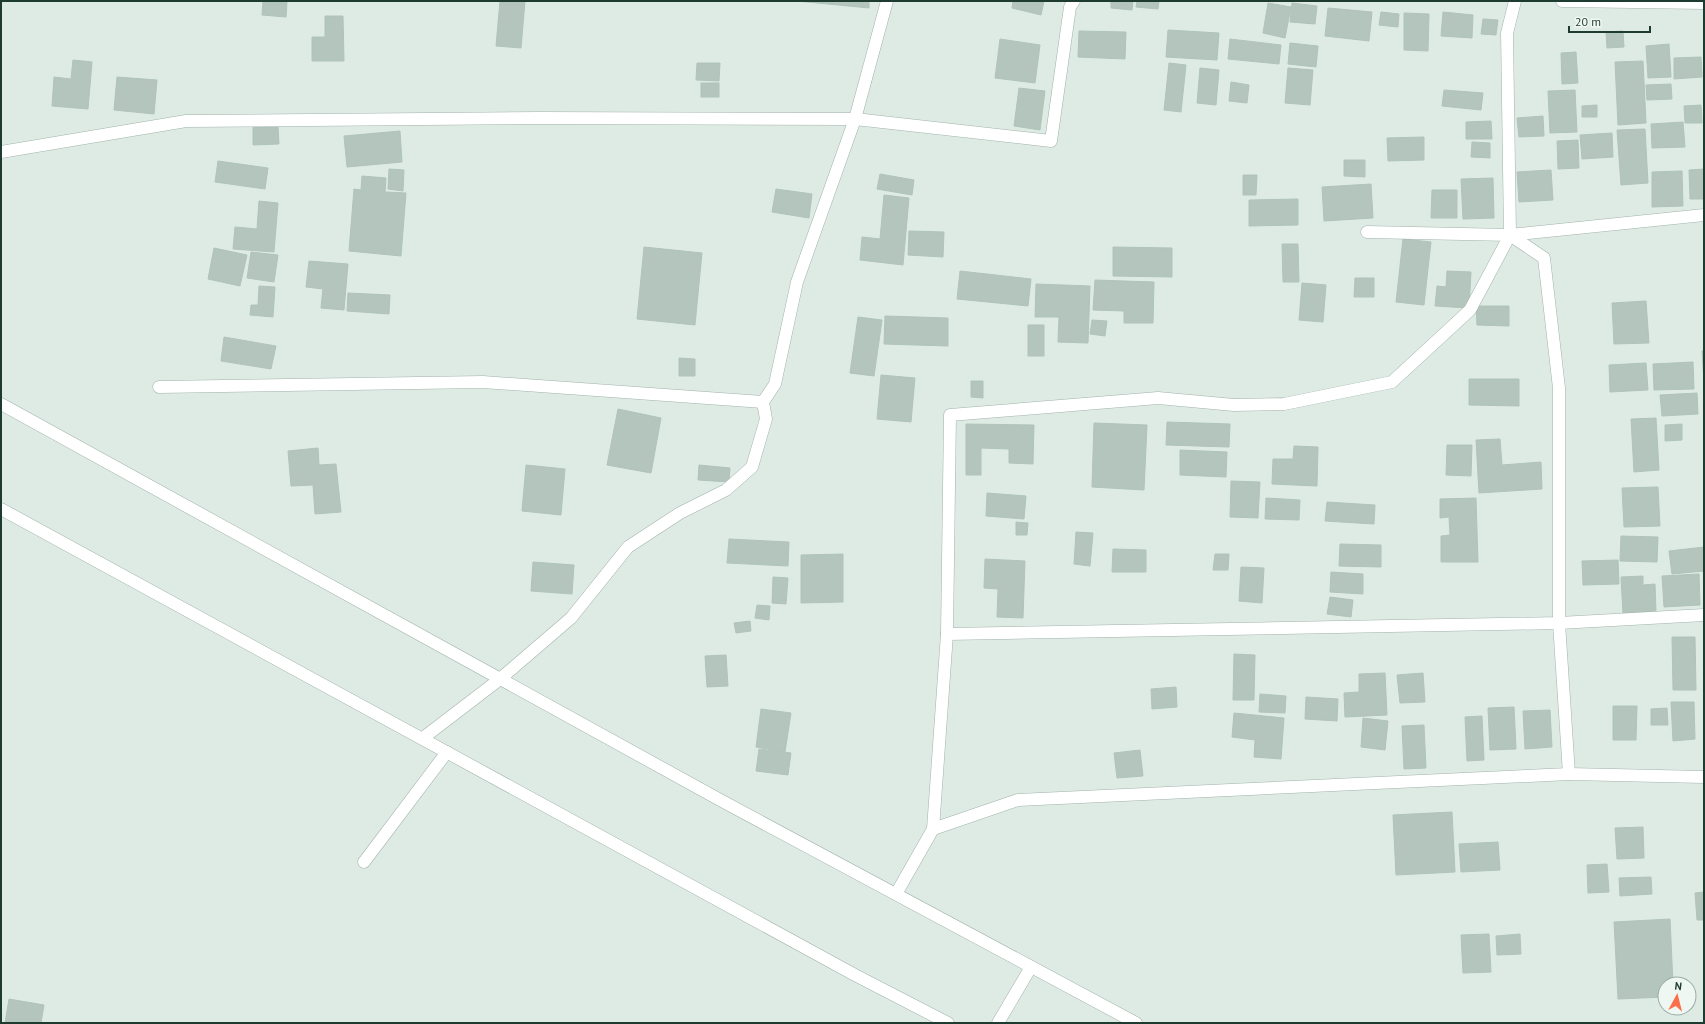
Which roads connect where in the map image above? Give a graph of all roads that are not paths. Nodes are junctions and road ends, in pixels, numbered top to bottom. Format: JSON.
{"nodes":[{"id":1,"x":887,"y":1,"type":"edge"},
{"id":2,"x":1074,"y":1,"type":"edge"},
{"id":3,"x":1515,"y":1,"type":"edge"},
{"id":4,"x":1562,"y":1,"type":"edge"},
{"id":5,"x":1704,"y":3,"type":"edge"},
{"id":6,"x":855,"y":119,"type":"junction"},
{"id":7,"x":1,"y":152,"type":"edge"},
{"id":8,"x":1704,"y":215,"type":"edge"},
{"id":9,"x":1367,"y":232,"type":"dead end"},
{"id":10,"x":1510,"y":235,"type":"junction"},
{"id":11,"x":160,"y":387,"type":"dead end"},
{"id":12,"x":763,"y":402,"type":"junction"},
{"id":13,"x":1,"y":404,"type":"edge"},
{"id":14,"x":1,"y":509,"type":"edge"},
{"id":15,"x":1704,"y":615,"type":"edge"},
{"id":16,"x":1559,"y":624,"type":"junction"},
{"id":17,"x":947,"y":634,"type":"junction"},
{"id":18,"x":500,"y":679,"type":"junction"},
{"id":19,"x":423,"y":738,"type":"junction"},
{"id":20,"x":447,"y":752,"type":"junction"},
{"id":21,"x":1569,"y":774,"type":"junction"},
{"id":22,"x":1704,"y":777,"type":"edge"},
{"id":23,"x":933,"y":829,"type":"junction"},
{"id":24,"x":364,"y":862,"type":"dead end"},
{"id":25,"x":896,"y":894,"type":"junction"},
{"id":26,"x":1031,"y":967,"type":"junction"},
{"id":27,"x":948,"y":1023,"type":"edge"},
{"id":28,"x":998,"y":1023,"type":"edge"},
{"id":29,"x":1136,"y":1023,"type":"edge"}],
"edges":[{"from":1,"to":6,"type":"street"},
{"from":2,"to":6,"type":"street"},
{"from":3,"to":10,"type":"street"},
{"from":4,"to":5,"type":"street"},
{"from":6,"to":7,"type":"street"},
{"from":6,"to":12,"type":"street"},
{"from":8,"to":10,"type":"street"},
{"from":9,"to":10,"type":"street"},
{"from":10,"to":16,"type":"street"},
{"from":10,"to":17,"type":"street"},
{"from":11,"to":12,"type":"street"},
{"from":12,"to":18,"type":"street"},
{"from":13,"to":18,"type":"street"},
{"from":14,"to":19,"type":"street"},
{"from":15,"to":16,"type":"street"},
{"from":16,"to":17,"type":"street"},
{"from":16,"to":21,"type":"street"},
{"from":17,"to":23,"type":"street"},
{"from":18,"to":19,"type":"street"},
{"from":18,"to":25,"type":"street"},
{"from":19,"to":20,"type":"street"},
{"from":20,"to":24,"type":"street"},
{"from":20,"to":27,"type":"street"},
{"from":21,"to":22,"type":"street"},
{"from":21,"to":23,"type":"street"},
{"from":23,"to":25,"type":"street"},
{"from":25,"to":26,"type":"street"},
{"from":26,"to":28,"type":"street"},
{"from":26,"to":29,"type":"street"}]}
